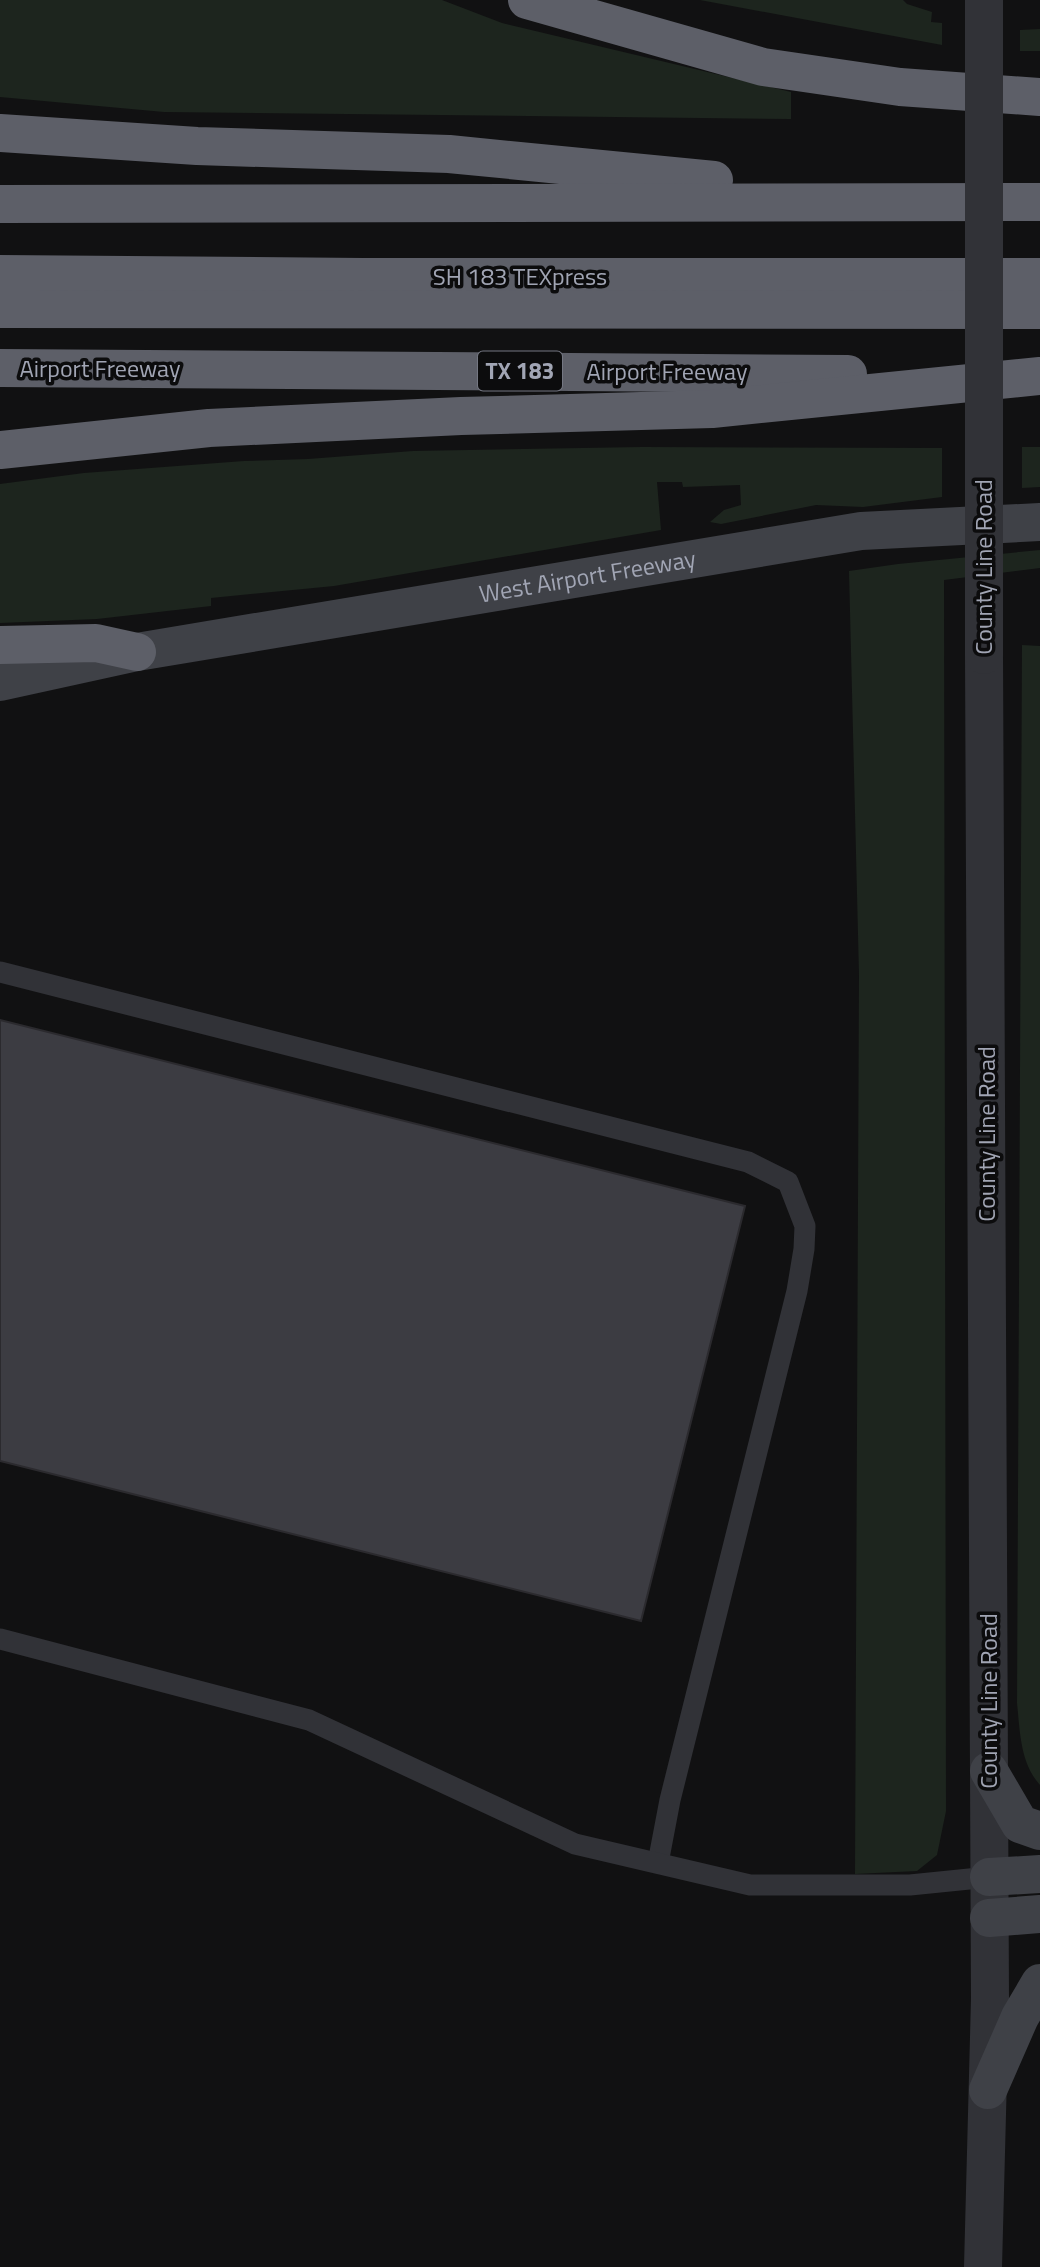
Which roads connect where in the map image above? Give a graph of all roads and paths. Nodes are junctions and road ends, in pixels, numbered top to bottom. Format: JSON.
{"nodes":[{"id":1,"x":527,"y":0,"type":"edge"},
{"id":2,"x":984,"y":0,"type":"edge"},
{"id":3,"x":1040,"y":97,"type":"edge"},
{"id":4,"x":0,"y":133,"type":"edge"},
{"id":5,"x":1040,"y":201,"type":"edge"},
{"id":6,"x":940,"y":202,"type":"junction"},
{"id":7,"x":0,"y":204,"type":"edge"},
{"id":8,"x":0,"y":274,"type":"edge"},
{"id":9,"x":1040,"y":277,"type":"edge"},
{"id":10,"x":0,"y":309,"type":"edge"},
{"id":11,"x":1040,"y":310,"type":"edge"},
{"id":12,"x":0,"y":368,"type":"edge"},
{"id":13,"x":1040,"y":375,"type":"edge"},
{"id":14,"x":0,"y":450,"type":"edge"},
{"id":15,"x":1040,"y":522,"type":"edge"},
{"id":16,"x":0,"y":645,"type":"edge"},
{"id":17,"x":137,"y":652,"type":"junction"},
{"id":18,"x":0,"y":682,"type":"edge"},
{"id":19,"x":0,"y":972,"type":"edge"},
{"id":20,"x":0,"y":1639,"type":"edge"},
{"id":21,"x":989,"y":1771,"type":"junction"},
{"id":22,"x":1040,"y":1831,"type":"edge"},
{"id":23,"x":657,"y":1863,"type":"junction"},
{"id":24,"x":1040,"y":1874,"type":"edge"},
{"id":25,"x":989,"y":1877,"type":"junction"},
{"id":26,"x":1040,"y":1914,"type":"edge"},
{"id":27,"x":989,"y":1917,"type":"junction"},
{"id":28,"x":1040,"y":1983,"type":"edge"},
{"id":29,"x":988,"y":2090,"type":"junction"},
{"id":30,"x":984,"y":2267,"type":"edge"}],
"edges":[{"from":1,"to":3,"type":"highway"},
{"from":2,"to":21,"type":"street","name":"County Line Road","bridge":true},
{"from":4,"to":6,"type":"highway"},
{"from":5,"to":6,"type":"highway"},
{"from":6,"to":7,"type":"highway"},
{"from":8,"to":9,"type":"highway","name":"SH 183 TEXpress"},
{"from":10,"to":11,"type":"highway","name":"SH 183 TEXpress"},
{"from":12,"to":13,"type":"highway","name":"Airport Freeway","number":"TX 183"},
{"from":13,"to":14,"type":"highway"},
{"from":15,"to":17,"type":"main road","name":"West Airport Freeway"},
{"from":16,"to":17,"type":"highway"},
{"from":17,"to":18,"type":"main road"},
{"from":19,"to":23,"type":"lane"},
{"from":20,"to":23,"type":"lane"},
{"from":21,"to":22,"type":"main road"},
{"from":21,"to":25,"type":"street","name":"County Line Road"},
{"from":23,"to":25,"type":"lane"},
{"from":24,"to":25,"type":"main road"},
{"from":25,"to":27,"type":"street","name":"County Line Road"},
{"from":26,"to":27,"type":"main road"},
{"from":27,"to":29,"type":"street","name":"County Line Road"},
{"from":28,"to":29,"type":"main road"},
{"from":29,"to":30,"type":"street","name":"County Line Road"}]}
